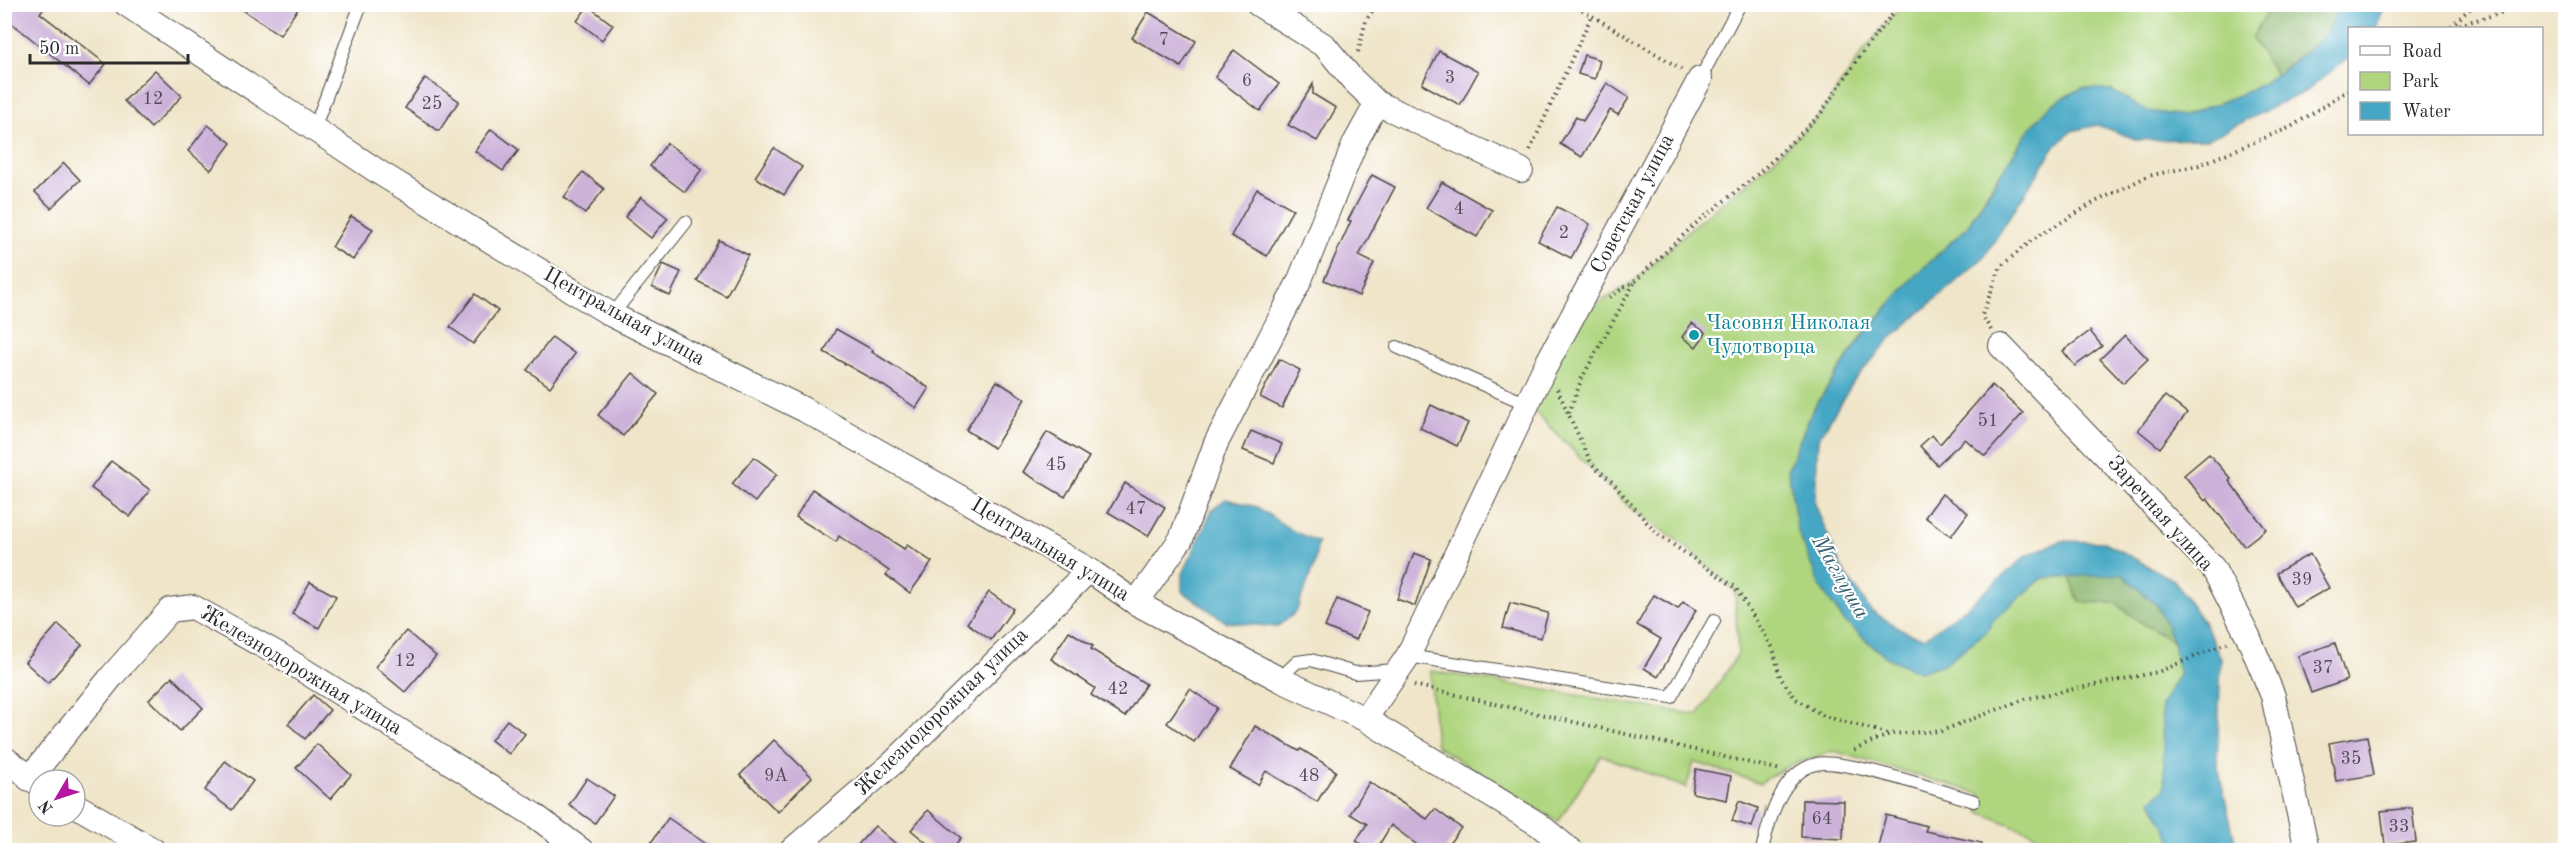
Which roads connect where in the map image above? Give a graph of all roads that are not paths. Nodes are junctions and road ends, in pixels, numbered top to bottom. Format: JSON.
{"nodes":[{"id":1,"x":126,"y":4,"type":"edge"},
{"id":2,"x":361,"y":4,"type":"edge"},
{"id":3,"x":1257,"y":4,"type":"edge"},
{"id":4,"x":1740,"y":4,"type":"edge"},
{"id":5,"x":1700,"y":79,"type":"joint"},
{"id":6,"x":1377,"y":103,"type":"junction"},
{"id":7,"x":314,"y":129,"type":"junction"},
{"id":8,"x":1521,"y":170,"type":"road end"},
{"id":9,"x":686,"y":222,"type":"dead end"},
{"id":10,"x":612,"y":315,"type":"junction"},
{"id":11,"x":2001,"y":346,"type":"road end"},
{"id":12,"x":1397,"y":347,"type":"dead end"},
{"id":13,"x":1527,"y":404,"type":"junction"},
{"id":14,"x":1089,"y":570,"type":"junction"},
{"id":15,"x":1137,"y":603,"type":"junction"},
{"id":16,"x":1714,"y":621,"type":"dead end"},
{"id":17,"x":1398,"y":669,"type":"junction"},
{"id":18,"x":1279,"y":679,"type":"junction"},
{"id":19,"x":1365,"y":719,"type":"junction"},
{"id":20,"x":4,"y":758,"type":"edge"},
{"id":21,"x":44,"y":768,"type":"edge"},
{"id":22,"x":27,"y":776,"type":"edge"},
{"id":23,"x":1974,"y":801,"type":"dead end"},
{"id":24,"x":87,"y":812,"type":"edge"},
{"id":25,"x":153,"y":850,"type":"edge"},
{"id":26,"x":581,"y":850,"type":"edge"},
{"id":27,"x":792,"y":850,"type":"edge"},
{"id":28,"x":1570,"y":850,"type":"edge"},
{"id":29,"x":1762,"y":850,"type":"edge"},
{"id":30,"x":2307,"y":850,"type":"edge"}],
"edges":[{"from":1,"to":7,"type":"street","name":"Центральная улица"},
{"from":2,"to":7,"type":"lane"},
{"from":3,"to":6,"type":"street"},
{"from":4,"to":5,"type":"lane","name":"Советская улица"},
{"from":5,"to":13,"type":"street","name":"Советская улица"},
{"from":6,"to":8,"type":"street"},
{"from":6,"to":15,"type":"street","name":"Центральная улица"},
{"from":7,"to":10,"type":"street","name":"Центральная улица"},
{"from":9,"to":10,"type":"lane"},
{"from":10,"to":14,"type":"street","name":"Центральная улица"},
{"from":11,"to":30,"type":"street","name":"Заречная улица"},
{"from":12,"to":13,"type":"lane"},
{"from":13,"to":17,"type":"street"},
{"from":14,"to":15,"type":"street","name":"Центральная улица"},
{"from":14,"to":27,"type":"street","name":"Железнодорожная улица"},
{"from":15,"to":18,"type":"street","name":"Центральная улица"},
{"from":16,"to":17,"type":"lane"},
{"from":17,"to":18,"type":"lane"},
{"from":17,"to":19,"type":"street"},
{"from":18,"to":19,"type":"street","name":"Центральная улица"},
{"from":19,"to":28,"type":"street","name":"Центральная улица"},
{"from":20,"to":22,"type":"street","name":"Железнодорожная улица"},
{"from":21,"to":26,"type":"street","name":"Железнодорожная улица"},
{"from":23,"to":29,"type":"lane"},
{"from":24,"to":25,"type":"street"}]}
